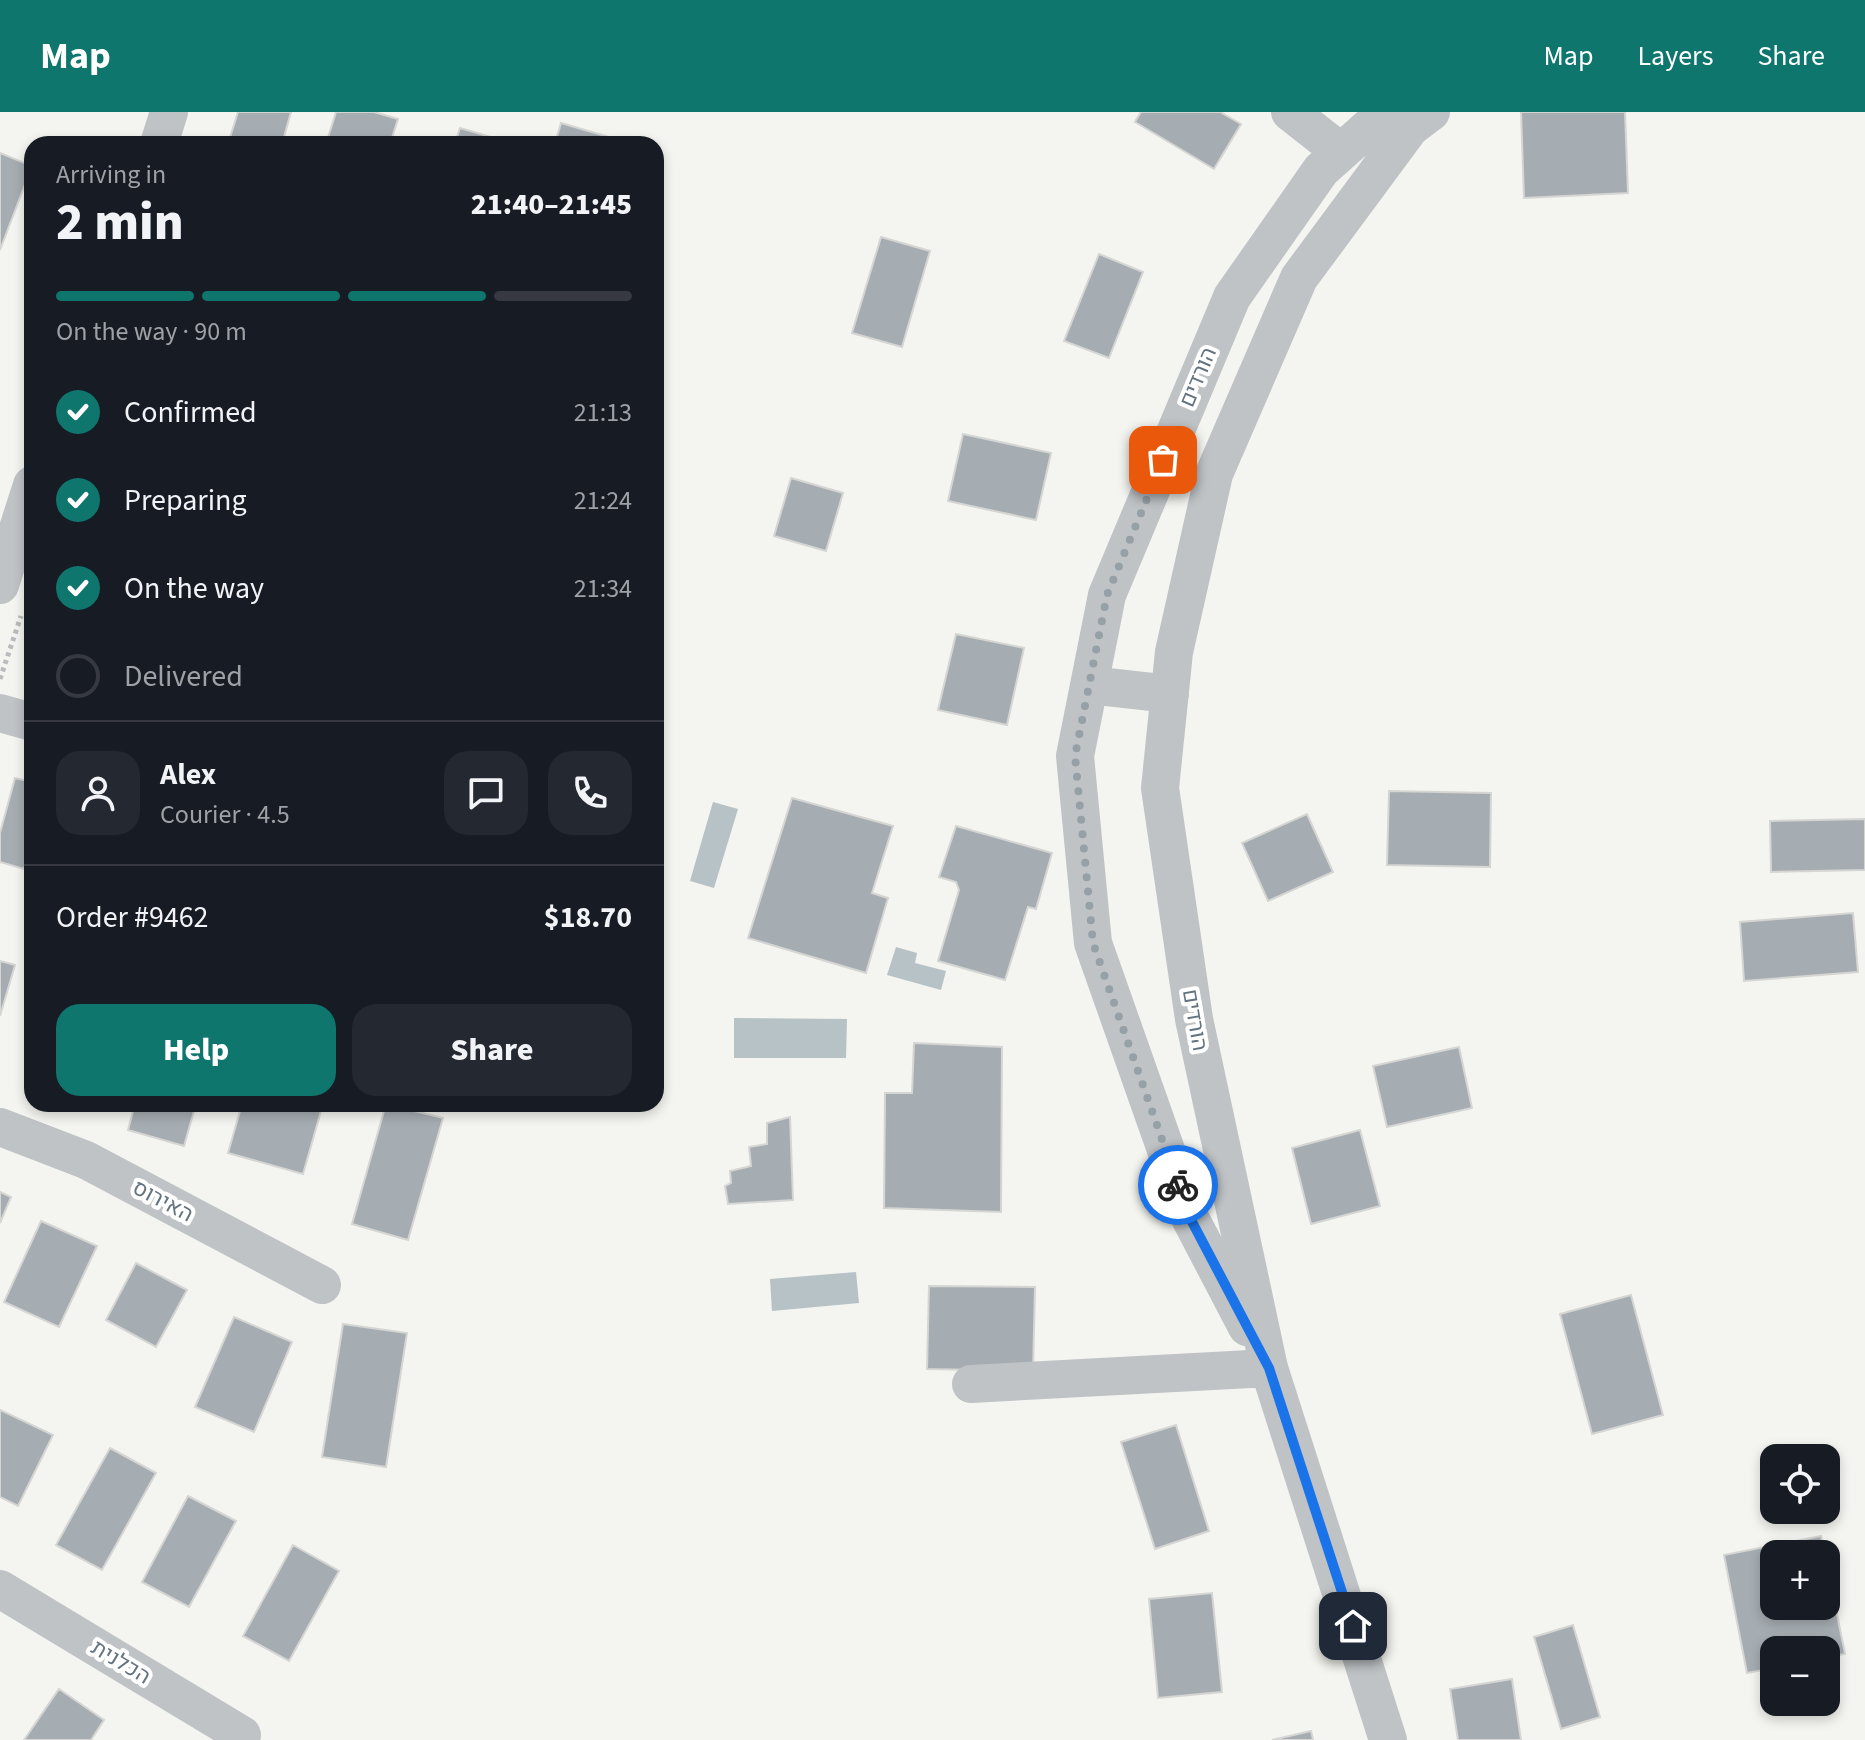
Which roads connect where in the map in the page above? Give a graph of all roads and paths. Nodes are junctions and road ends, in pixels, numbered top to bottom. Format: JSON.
{"nodes":[{"id":1,"x":169,"y":112,"type":"edge"},
{"id":2,"x":1290,"y":112,"type":"edge"},
{"id":3,"x":1386,"y":112,"type":"edge"},
{"id":4,"x":1431,"y":112,"type":"edge"},
{"id":5,"x":162,"y":136,"type":"edge"},
{"id":6,"x":1341,"y":152,"type":"junction"},
{"id":7,"x":24,"y":528,"type":"edge"},
{"id":8,"x":11,"y":598,"type":"edge"},
{"id":9,"x":0,"y":680,"type":"edge"},
{"id":10,"x":1089,"y":685,"type":"junction"},
{"id":11,"x":1170,"y":694,"type":"junction"},
{"id":12,"x":0,"y":713,"type":"edge"},
{"id":13,"x":24,"y":720,"type":"edge"},
{"id":14,"x":0,"y":1127,"type":"edge"},
{"id":15,"x":322,"y":1285,"type":"dead end"},
{"id":16,"x":1269,"y":1368,"type":"junction"},
{"id":17,"x":971,"y":1384,"type":"dead end"},
{"id":18,"x":0,"y":1589,"type":"edge"},
{"id":19,"x":242,"y":1735,"type":"dead end"},
{"id":20,"x":1388,"y":1740,"type":"edge"}],
"edges":[{"from":1,"to":5,"type":"street"},
{"from":2,"to":6,"type":"street"},
{"from":3,"to":6,"type":"street","name":"הורדים"},
{"from":4,"to":11,"type":"street","name":"הורדים"},
{"from":6,"to":10,"type":"street","name":"הורדים"},
{"from":7,"to":8,"type":"street"},
{"from":8,"to":9,"type":"path"},
{"from":10,"to":11,"type":"street"},
{"from":10,"to":16,"type":"street","name":"הורדים"},
{"from":11,"to":16,"type":"street","name":"הורדים"},
{"from":12,"to":13,"type":"street"},
{"from":14,"to":15,"type":"street","name":"האירוס"},
{"from":16,"to":17,"type":"street"},
{"from":16,"to":20,"type":"street","name":"הורדים"},
{"from":18,"to":19,"type":"street","name":"הכלנית"}]}
